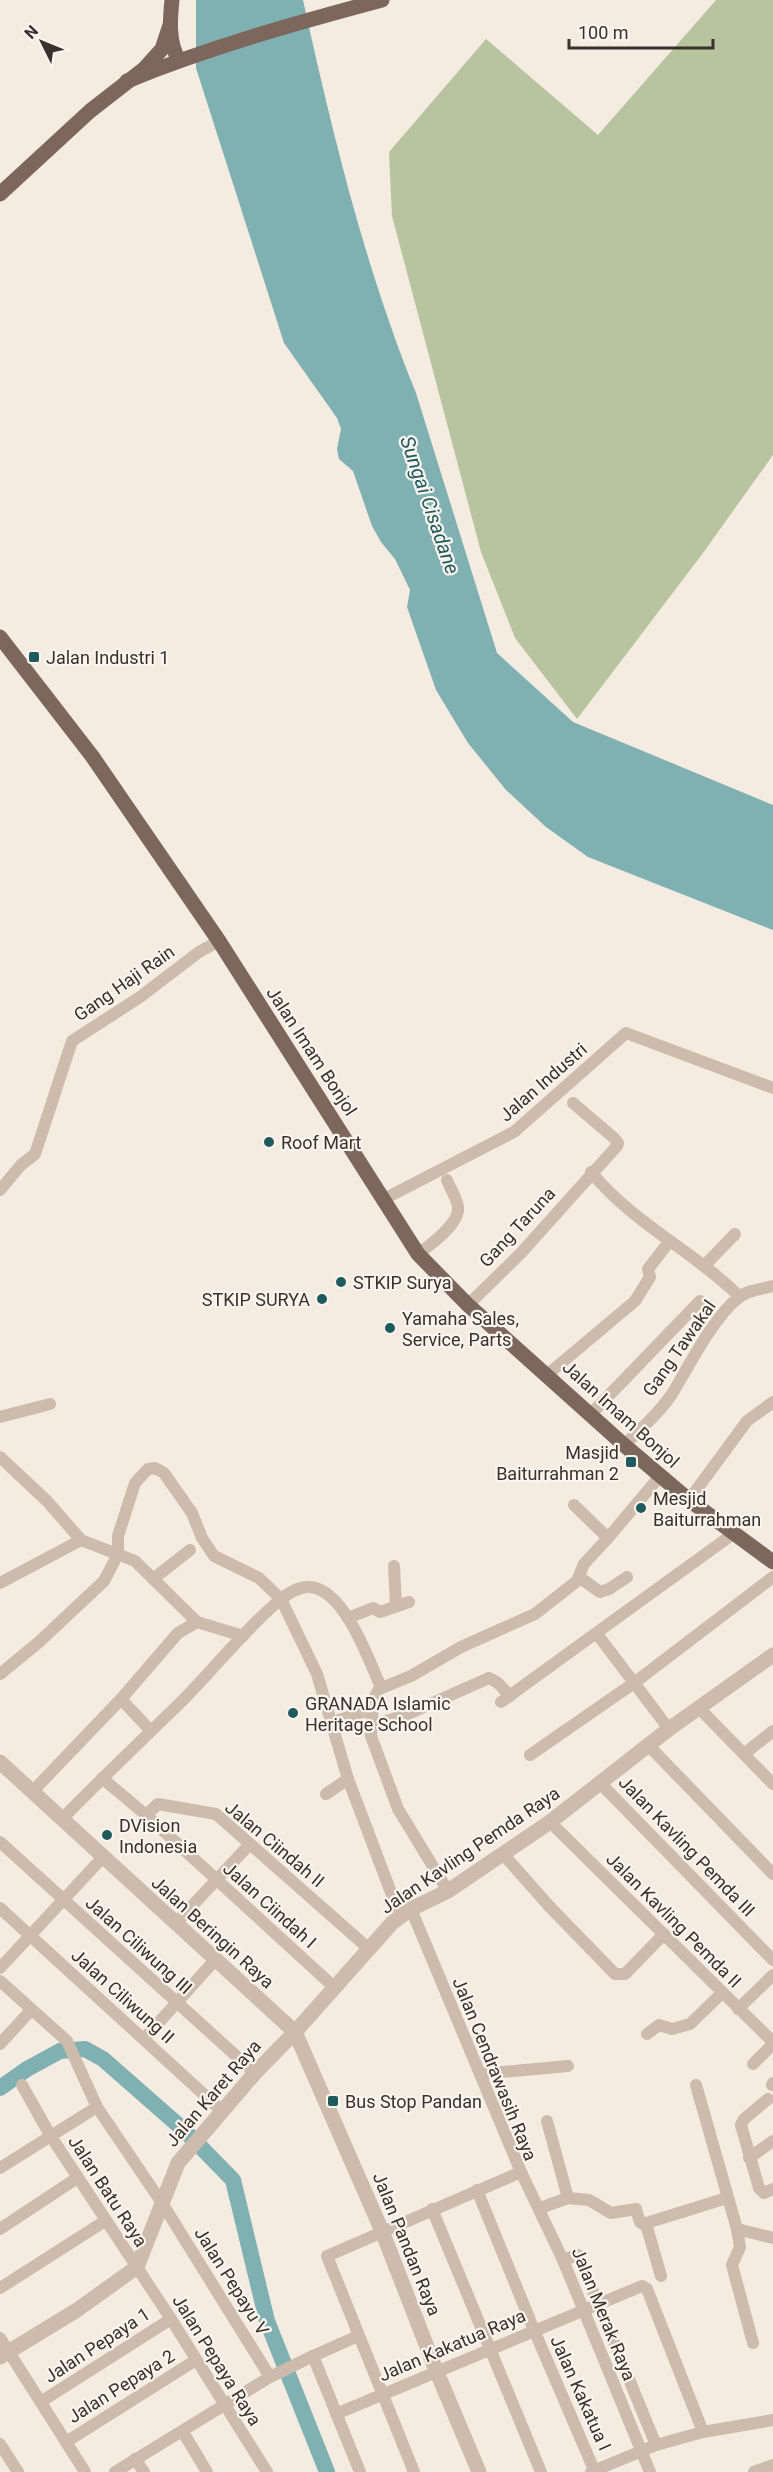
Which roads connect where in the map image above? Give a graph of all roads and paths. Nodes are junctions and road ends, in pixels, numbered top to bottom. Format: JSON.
{"nodes":[{"id":1,"x":172,"y":0,"type":"edge"},
{"id":2,"x":382,"y":0,"type":"edge"},
{"id":3,"x":170,"y":26,"type":"junction"},
{"id":4,"x":182,"y":59,"type":"junction"},
{"id":5,"x":127,"y":81,"type":"junction"},
{"id":6,"x":0,"y":194,"type":"edge"},
{"id":7,"x":0,"y":637,"type":"edge"},
{"id":8,"x":219,"y":941,"type":"junction"},
{"id":9,"x":773,"y":1088,"type":"edge"},
{"id":10,"x":573,"y":1103,"type":"dead end"},
{"id":11,"x":591,"y":1172,"type":"junction"},
{"id":12,"x":447,"y":1180,"type":"dead end"},
{"id":13,"x":0,"y":1190,"type":"edge"},
{"id":14,"x":382,"y":1200,"type":"junction"},
{"id":15,"x":735,"y":1234,"type":"dead end"},
{"id":16,"x":669,"y":1242,"type":"junction"},
{"id":17,"x":418,"y":1254,"type":"junction"},
{"id":18,"x":704,"y":1266,"type":"junction"},
{"id":19,"x":773,"y":1286,"type":"edge"},
{"id":20,"x":739,"y":1296,"type":"junction"},
{"id":21,"x":700,"y":1301,"type":"dead end"},
{"id":22,"x":468,"y":1305,"type":"junction"},
{"id":23,"x":547,"y":1375,"type":"junction"},
{"id":24,"x":773,"y":1402,"type":"edge"},
{"id":25,"x":50,"y":1404,"type":"dead end"},
{"id":26,"x":591,"y":1414,"type":"junction"},
{"id":27,"x":0,"y":1417,"type":"edge"},
{"id":28,"x":624,"y":1445,"type":"junction"},
{"id":29,"x":0,"y":1457,"type":"edge"},
{"id":30,"x":660,"y":1476,"type":"junction"},
{"id":31,"x":689,"y":1500,"type":"junction"},
{"id":32,"x":574,"y":1505,"type":"dead end"},
{"id":33,"x":734,"y":1534,"type":"junction"},
{"id":34,"x":608,"y":1539,"type":"junction"},
{"id":35,"x":81,"y":1540,"type":"junction"},
{"id":36,"x":190,"y":1550,"type":"dead end"},
{"id":37,"x":118,"y":1554,"type":"junction"},
{"id":38,"x":773,"y":1562,"type":"edge"},
{"id":39,"x":394,"y":1566,"type":"dead end"},
{"id":40,"x":579,"y":1577,"type":"junction"},
{"id":41,"x":627,"y":1577,"type":"dead end"},
{"id":42,"x":773,"y":1577,"type":"edge"},
{"id":43,"x":153,"y":1579,"type":"junction"},
{"id":44,"x":0,"y":1583,"type":"edge"},
{"id":45,"x":281,"y":1599,"type":"junction"},
{"id":46,"x":348,"y":1618,"type":"junction"},
{"id":47,"x":197,"y":1622,"type":"junction"},
{"id":48,"x":597,"y":1634,"type":"junction"},
{"id":49,"x":243,"y":1636,"type":"junction"},
{"id":50,"x":773,"y":1655,"type":"edge"},
{"id":51,"x":0,"y":1674,"type":"edge"},
{"id":52,"x":634,"y":1683,"type":"junction"},
{"id":53,"x":381,"y":1687,"type":"junction"},
{"id":54,"x":121,"y":1699,"type":"junction"},
{"id":55,"x":699,"y":1708,"type":"junction"},
{"id":56,"x":372,"y":1709,"type":"junction"},
{"id":57,"x":333,"y":1722,"type":"junction"},
{"id":58,"x":371,"y":1726,"type":"junction"},
{"id":59,"x":669,"y":1729,"type":"junction"},
{"id":60,"x":150,"y":1730,"type":"junction"},
{"id":61,"x":773,"y":1731,"type":"edge"},
{"id":62,"x":648,"y":1745,"type":"junction"},
{"id":63,"x":744,"y":1754,"type":"junction"},
{"id":64,"x":530,"y":1755,"type":"dead end"},
{"id":65,"x":0,"y":1762,"type":"edge"},
{"id":66,"x":102,"y":1778,"type":"junction"},
{"id":67,"x":348,"y":1779,"type":"junction"},
{"id":68,"x":600,"y":1783,"type":"junction"},
{"id":69,"x":773,"y":1785,"type":"edge"},
{"id":70,"x":32,"y":1792,"type":"junction"},
{"id":71,"x":326,"y":1794,"type":"dead end"},
{"id":72,"x":146,"y":1815,"type":"junction"},
{"id":73,"x":62,"y":1819,"type":"junction"},
{"id":74,"x":550,"y":1822,"type":"junction"},
{"id":75,"x":0,"y":1842,"type":"edge"},
{"id":76,"x":249,"y":1844,"type":"junction"},
{"id":77,"x":503,"y":1854,"type":"junction"},
{"id":78,"x":103,"y":1857,"type":"junction"},
{"id":79,"x":773,"y":1874,"type":"edge"},
{"id":80,"x":216,"y":1880,"type":"junction"},
{"id":81,"x":448,"y":1891,"type":"junction"},
{"id":82,"x":63,"y":1900,"type":"junction"},
{"id":83,"x":0,"y":1908,"type":"edge"},
{"id":84,"x":405,"y":1913,"type":"junction"},
{"id":85,"x":176,"y":1923,"type":"junction"},
{"id":86,"x":664,"y":1934,"type":"junction"},
{"id":87,"x":30,"y":1936,"type":"junction"},
{"id":88,"x":368,"y":1948,"type":"junction"},
{"id":89,"x":773,"y":1959,"type":"edge"},
{"id":90,"x":215,"y":1960,"type":"junction"},
{"id":91,"x":0,"y":1968,"type":"edge"},
{"id":92,"x":773,"y":1975,"type":"edge"},
{"id":93,"x":0,"y":1981,"type":"edge"},
{"id":94,"x":334,"y":1987,"type":"junction"},
{"id":95,"x":722,"y":1993,"type":"junction"},
{"id":96,"x":176,"y":2002,"type":"junction"},
{"id":97,"x":738,"y":2009,"type":"junction"},
{"id":98,"x":31,"y":2010,"type":"junction"},
{"id":99,"x":295,"y":2032,"type":"junction"},
{"id":100,"x":647,"y":2034,"type":"dead end"},
{"id":101,"x":144,"y":2039,"type":"junction"},
{"id":102,"x":773,"y":2043,"type":"edge"},
{"id":103,"x":0,"y":2044,"type":"edge"},
{"id":104,"x":753,"y":2064,"type":"dead end"},
{"id":105,"x":568,"y":2066,"type":"dead end"},
{"id":106,"x":255,"y":2073,"type":"junction"},
{"id":107,"x":480,"y":2074,"type":"junction"},
{"id":108,"x":22,"y":2085,"type":"dead end"},
{"id":109,"x":696,"y":2085,"type":"dead end"},
{"id":110,"x":768,"y":2099,"type":"dead end"},
{"id":111,"x":97,"y":2107,"type":"junction"},
{"id":112,"x":222,"y":2111,"type":"junction"},
{"id":113,"x":547,"y":2121,"type":"dead end"},
{"id":114,"x":50,"y":2135,"type":"junction"},
{"id":115,"x":773,"y":2141,"type":"edge"},
{"id":116,"x":749,"y":2158,"type":"junction"},
{"id":117,"x":0,"y":2168,"type":"edge"},
{"id":118,"x":521,"y":2172,"type":"junction"},
{"id":119,"x":77,"y":2178,"type":"junction"},
{"id":120,"x":773,"y":2189,"type":"edge"},
{"id":121,"x":477,"y":2190,"type":"junction"},
{"id":122,"x":568,"y":2198,"type":"junction"},
{"id":123,"x":727,"y":2198,"type":"junction"},
{"id":124,"x":162,"y":2203,"type":"junction"},
{"id":125,"x":540,"y":2208,"type":"junction"},
{"id":126,"x":432,"y":2209,"type":"junction"},
{"id":127,"x":105,"y":2221,"type":"junction"},
{"id":128,"x":646,"y":2224,"type":"junction"},
{"id":129,"x":0,"y":2229,"type":"edge"},
{"id":130,"x":737,"y":2229,"type":"junction"},
{"id":131,"x":382,"y":2231,"type":"junction"},
{"id":132,"x":773,"y":2238,"type":"edge"},
{"id":133,"x":563,"y":2260,"type":"junction"},
{"id":134,"x":137,"y":2267,"type":"junction"},
{"id":135,"x":662,"y":2276,"type":"dead end"},
{"id":136,"x":0,"y":2288,"type":"edge"},
{"id":137,"x":591,"y":2307,"type":"junction"},
{"id":138,"x":171,"y":2319,"type":"junction"},
{"id":139,"x":534,"y":2330,"type":"junction"},
{"id":140,"x":358,"y":2336,"type":"junction"},
{"id":141,"x":0,"y":2338,"type":"edge"},
{"id":142,"x":753,"y":2343,"type":"dead end"},
{"id":143,"x":489,"y":2349,"type":"junction"},
{"id":144,"x":4,"y":2354,"type":"edge"},
{"id":145,"x":314,"y":2356,"type":"junction"},
{"id":146,"x":196,"y":2360,"type":"junction"},
{"id":147,"x":436,"y":2370,"type":"junction"},
{"id":148,"x":275,"y":2374,"type":"junction"},
{"id":149,"x":382,"y":2394,"type":"junction"},
{"id":150,"x":42,"y":2402,"type":"junction"},
{"id":151,"x":225,"y":2405,"type":"junction"},
{"id":152,"x":336,"y":2414,"type":"junction"},
{"id":153,"x":773,"y":2420,"type":"edge"},
{"id":154,"x":183,"y":2432,"type":"junction"},
{"id":155,"x":703,"y":2432,"type":"junction"},
{"id":156,"x":66,"y":2442,"type":"junction"},
{"id":157,"x":0,"y":2444,"type":"edge"},
{"id":158,"x":656,"y":2445,"type":"junction"},
{"id":159,"x":640,"y":2452,"type":"junction"},
{"id":160,"x":135,"y":2459,"type":"junction"},
{"id":161,"x":773,"y":2465,"type":"edge"},
{"id":162,"x":18,"y":2472,"type":"edge"},
{"id":163,"x":85,"y":2472,"type":"edge"},
{"id":164,"x":115,"y":2472,"type":"edge"},
{"id":165,"x":144,"y":2472,"type":"edge"},
{"id":166,"x":207,"y":2472,"type":"edge"},
{"id":167,"x":267,"y":2472,"type":"edge"},
{"id":168,"x":360,"y":2472,"type":"edge"},
{"id":169,"x":414,"y":2472,"type":"edge"},
{"id":170,"x":479,"y":2472,"type":"edge"},
{"id":171,"x":541,"y":2472,"type":"edge"},
{"id":172,"x":594,"y":2472,"type":"edge"},
{"id":173,"x":650,"y":2472,"type":"edge"},
{"id":174,"x":754,"y":2472,"type":"edge"}],
"edges":[{"from":1,"to":3,"type":"main road"},
{"from":2,"to":4,"type":"main road"},
{"from":3,"to":4,"type":"main road"},
{"from":3,"to":5,"type":"main road"},
{"from":4,"to":5,"type":"main road"},
{"from":5,"to":6,"type":"main road"},
{"from":7,"to":8,"type":"main road","name":"Jalan Imam Bonjol"},
{"from":8,"to":13,"type":"street","name":"Gang Haji Rain"},
{"from":8,"to":14,"type":"main road","name":"Jalan Imam Bonjol"},
{"from":9,"to":14,"type":"street","name":"Jalan Industri"},
{"from":10,"to":11,"type":"street","name":"Gang Taruna"},
{"from":11,"to":16,"type":"street"},
{"from":11,"to":22,"type":"street","name":"Gang Taruna"},
{"from":12,"to":17,"type":"street"},
{"from":14,"to":17,"type":"main road","name":"Jalan Imam Bonjol"},
{"from":15,"to":18,"type":"street"},
{"from":16,"to":18,"type":"street"},
{"from":16,"to":23,"type":"street"},
{"from":17,"to":22,"type":"main road","name":"Jalan Imam Bonjol"},
{"from":18,"to":20,"type":"street"},
{"from":19,"to":20,"type":"street","name":"Gang Tawakal"},
{"from":20,"to":28,"type":"street","name":"Gang Tawakal"},
{"from":21,"to":26,"type":"street"},
{"from":22,"to":23,"type":"main road","name":"Jalan Imam Bonjol"},
{"from":23,"to":26,"type":"main road","name":"Jalan Imam Bonjol"},
{"from":24,"to":31,"type":"street"},
{"from":25,"to":27,"type":"street"},
{"from":26,"to":28,"type":"main road","name":"Jalan Imam Bonjol"},
{"from":28,"to":30,"type":"main road","name":"Jalan Imam Bonjol"},
{"from":29,"to":35,"type":"street"},
{"from":30,"to":31,"type":"main road","name":"Jalan Imam Bonjol"},
{"from":30,"to":34,"type":"street"},
{"from":31,"to":33,"type":"main road","name":"Jalan Imam Bonjol"},
{"from":32,"to":34,"type":"street"},
{"from":33,"to":38,"type":"main road","name":"Jalan Imam Bonjol"},
{"from":33,"to":48,"type":"street"},
{"from":34,"to":40,"type":"street"},
{"from":35,"to":37,"type":"street"},
{"from":35,"to":44,"type":"street"},
{"from":36,"to":43,"type":"street"},
{"from":37,"to":43,"type":"street"},
{"from":37,"to":45,"type":"street","name":"Jalan Cendrawasih Raya"},
{"from":37,"to":51,"type":"street"},
{"from":39,"to":46,"type":"street"},
{"from":40,"to":41,"type":"street"},
{"from":40,"to":53,"type":"street"},
{"from":42,"to":52,"type":"street"},
{"from":43,"to":47,"type":"street"},
{"from":45,"to":46,"type":"street"},
{"from":45,"to":49,"type":"street"},
{"from":45,"to":57,"type":"street","name":"Jalan Cendrawasih Raya"},
{"from":46,"to":53,"type":"street"},
{"from":47,"to":49,"type":"street"},
{"from":47,"to":54,"type":"street"},
{"from":48,"to":52,"type":"street"},
{"from":48,"to":58,"type":"street"},
{"from":49,"to":60,"type":"street"},
{"from":50,"to":55,"type":"street","name":"Jalan Kavling Pemda Raya"},
{"from":52,"to":59,"type":"street"},
{"from":52,"to":64,"type":"street"},
{"from":53,"to":56,"type":"street"},
{"from":54,"to":60,"type":"street"},
{"from":54,"to":70,"type":"street"},
{"from":55,"to":59,"type":"street","name":"Jalan Kavling Pemda Raya"},
{"from":55,"to":63,"type":"street"},
{"from":56,"to":57,"type":"street"},
{"from":56,"to":58,"type":"street"},
{"from":57,"to":67,"type":"street","name":"Jalan Cendrawasih Raya"},
{"from":58,"to":81,"type":"street"},
{"from":59,"to":62,"type":"street","name":"Jalan Kavling Pemda Raya"},
{"from":60,"to":66,"type":"street"},
{"from":61,"to":63,"type":"street"},
{"from":62,"to":68,"type":"street","name":"Jalan Kavling Pemda Raya"},
{"from":62,"to":79,"type":"street"},
{"from":63,"to":69,"type":"street"},
{"from":65,"to":70,"type":"street","name":"Jalan Beringin Raya"},
{"from":66,"to":72,"type":"street","name":"Jalan Ciindah I"},
{"from":66,"to":73,"type":"street"},
{"from":67,"to":71,"type":"street"},
{"from":67,"to":84,"type":"street","name":"Jalan Cendrawasih Raya"},
{"from":68,"to":74,"type":"street","name":"Jalan Kavling Pemda Raya"},
{"from":68,"to":89,"type":"street","name":"Jalan Kavling Pemda III"},
{"from":70,"to":73,"type":"street","name":"Jalan Beringin Raya"},
{"from":72,"to":76,"type":"street","name":"Jalan Ciindah II"},
{"from":72,"to":80,"type":"street","name":"Jalan Ciindah I"},
{"from":73,"to":78,"type":"street","name":"Jalan Beringin Raya"},
{"from":74,"to":77,"type":"street","name":"Jalan Kavling Pemda Raya"},
{"from":74,"to":86,"type":"street","name":"Jalan Kavling Pemda II"},
{"from":75,"to":82,"type":"street","name":"Jalan Ciliwung III"},
{"from":76,"to":80,"type":"street"},
{"from":76,"to":88,"type":"street","name":"Jalan Ciindah II"},
{"from":77,"to":81,"type":"street","name":"Jalan Kavling Pemda Raya"},
{"from":77,"to":86,"type":"street"},
{"from":78,"to":82,"type":"street"},
{"from":78,"to":85,"type":"street","name":"Jalan Beringin Raya"},
{"from":80,"to":85,"type":"street"},
{"from":80,"to":94,"type":"street","name":"Jalan Ciindah I"},
{"from":81,"to":84,"type":"street","name":"Jalan Kavling Pemda Raya"},
{"from":82,"to":87,"type":"street"},
{"from":82,"to":96,"type":"street","name":"Jalan Ciliwung III"},
{"from":83,"to":87,"type":"street","name":"Jalan Ciliwung II"},
{"from":84,"to":88,"type":"street","name":"Jalan Kavling Pemda Raya"},
{"from":84,"to":107,"type":"street","name":"Jalan Cendrawasih Raya"},
{"from":85,"to":90,"type":"street","name":"Jalan Beringin Raya"},
{"from":86,"to":95,"type":"street","name":"Jalan Kavling Pemda II"},
{"from":87,"to":91,"type":"street"},
{"from":87,"to":101,"type":"street","name":"Jalan Ciliwung II"},
{"from":88,"to":94,"type":"street","name":"Jalan Kavling Pemda Raya"},
{"from":90,"to":96,"type":"street"},
{"from":90,"to":99,"type":"street","name":"Jalan Beringin Raya"},
{"from":92,"to":97,"type":"street"},
{"from":93,"to":98,"type":"street"},
{"from":94,"to":99,"type":"street","name":"Jalan Kavling Pemda Raya"},
{"from":95,"to":97,"type":"street","name":"Jalan Kavling Pemda II"},
{"from":95,"to":100,"type":"street"},
{"from":96,"to":101,"type":"street"},
{"from":96,"to":106,"type":"street","name":"Jalan Ciliwung III"},
{"from":97,"to":102,"type":"street","name":"Jalan Kavling Pemda II"},
{"from":98,"to":103,"type":"street"},
{"from":98,"to":111,"type":"street","name":"Jalan Pepayu V"},
{"from":99,"to":106,"type":"street","name":"Jalan Karet Raya"},
{"from":99,"to":131,"type":"street","name":"Jalan Pandan Raya"},
{"from":101,"to":112,"type":"street","name":"Jalan Ciliwung II"},
{"from":102,"to":104,"type":"street"},
{"from":105,"to":107,"type":"street"},
{"from":106,"to":112,"type":"street","name":"Jalan Karet Raya"},
{"from":107,"to":118,"type":"street","name":"Jalan Cendrawasih Raya"},
{"from":108,"to":114,"type":"street","name":"Jalan Batu Raya"},
{"from":109,"to":123,"type":"street"},
{"from":110,"to":116,"type":"street"},
{"from":111,"to":114,"type":"street"},
{"from":111,"to":124,"type":"street","name":"Jalan Pepayu V"},
{"from":112,"to":124,"type":"street","name":"Jalan Karet Raya"},
{"from":113,"to":122,"type":"street"},
{"from":114,"to":117,"type":"street"},
{"from":114,"to":119,"type":"street","name":"Jalan Batu Raya"},
{"from":115,"to":116,"type":"street"},
{"from":116,"to":120,"type":"street"},
{"from":118,"to":121,"type":"street","name":"Jalan Cendrawasih Raya"},
{"from":118,"to":125,"type":"street","name":"Jalan Merak Raya"},
{"from":119,"to":127,"type":"street","name":"Jalan Batu Raya"},
{"from":119,"to":129,"type":"street"},
{"from":121,"to":126,"type":"street","name":"Jalan Cendrawasih Raya"},
{"from":121,"to":139,"type":"street","name":"Jalan Kakatua I"},
{"from":122,"to":125,"type":"street"},
{"from":122,"to":128,"type":"street"},
{"from":123,"to":128,"type":"street"},
{"from":123,"to":130,"type":"street"},
{"from":124,"to":134,"type":"street","name":"Jalan Karet Raya"},
{"from":124,"to":148,"type":"street","name":"Jalan Pepayu V"},
{"from":125,"to":133,"type":"street","name":"Jalan Merak Raya"},
{"from":126,"to":131,"type":"street","name":"Jalan Cendrawasih Raya"},
{"from":126,"to":143,"type":"street"},
{"from":127,"to":134,"type":"street","name":"Jalan Batu Raya"},
{"from":127,"to":136,"type":"street"},
{"from":128,"to":135,"type":"street"},
{"from":130,"to":132,"type":"street"},
{"from":130,"to":142,"type":"street"},
{"from":131,"to":140,"type":"street","name":"Jalan Cendrawasih Raya"},
{"from":131,"to":147,"type":"street","name":"Jalan Pandan Raya"},
{"from":133,"to":137,"type":"street","name":"Jalan Merak Raya"},
{"from":133,"to":137,"type":"street"},
{"from":134,"to":138,"type":"street","name":"Jalan Pepaya Raya"},
{"from":134,"to":144,"type":"street"},
{"from":137,"to":139,"type":"street","name":"Jalan Kakatua Raya"},
{"from":137,"to":155,"type":"street","name":"Jalan Kakatua Raya"},
{"from":137,"to":158,"type":"street"},
{"from":137,"to":159,"type":"street","name":"Jalan Merak Raya"},
{"from":138,"to":146,"type":"street","name":"Jalan Pepaya Raya"},
{"from":138,"to":150,"type":"street","name":"Jalan Pepaya 1"},
{"from":139,"to":143,"type":"street","name":"Jalan Kakatua Raya"},
{"from":139,"to":172,"type":"street","name":"Jalan Kakatua I"},
{"from":140,"to":145,"type":"street"},
{"from":140,"to":149,"type":"street"},
{"from":141,"to":144,"type":"street"},
{"from":143,"to":147,"type":"street","name":"Jalan Kakatua Raya"},
{"from":143,"to":171,"type":"street"},
{"from":144,"to":150,"type":"street"},
{"from":145,"to":148,"type":"street"},
{"from":145,"to":152,"type":"street"},
{"from":146,"to":151,"type":"street","name":"Jalan Pepaya Raya"},
{"from":146,"to":156,"type":"street","name":"Jalan Pepaya 2"},
{"from":147,"to":149,"type":"street","name":"Jalan Kakatua Raya"},
{"from":147,"to":170,"type":"street","name":"Jalan Pandan Raya"},
{"from":148,"to":151,"type":"street"},
{"from":149,"to":152,"type":"street","name":"Jalan Kakatua Raya"},
{"from":149,"to":169,"type":"street"},
{"from":150,"to":156,"type":"street"},
{"from":151,"to":154,"type":"street"},
{"from":151,"to":167,"type":"street","name":"Jalan Pepaya Raya"},
{"from":152,"to":168,"type":"street"},
{"from":153,"to":155,"type":"street"},
{"from":154,"to":160,"type":"street"},
{"from":154,"to":166,"type":"street"},
{"from":155,"to":158,"type":"street"},
{"from":156,"to":163,"type":"street"},
{"from":157,"to":162,"type":"street"},
{"from":158,"to":159,"type":"street"},
{"from":159,"to":172,"type":"street"},
{"from":159,"to":173,"type":"street","name":"Jalan Merak Raya"},
{"from":160,"to":164,"type":"street"},
{"from":160,"to":165,"type":"street"},
{"from":161,"to":174,"type":"street"}]}
